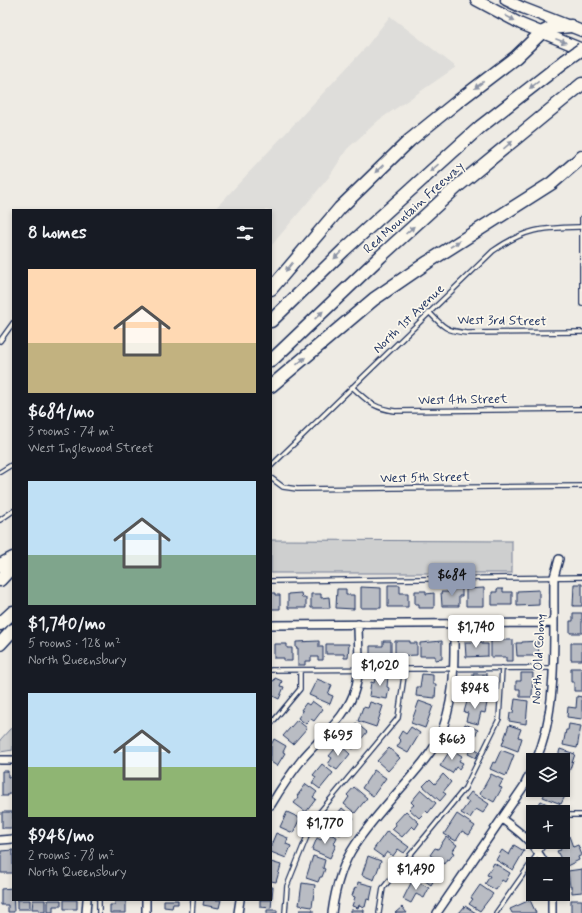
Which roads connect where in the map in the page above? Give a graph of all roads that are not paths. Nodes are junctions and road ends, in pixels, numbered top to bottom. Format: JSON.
{"nodes":[{"id":1,"x":476,"y":0,"type":"edge"},
{"id":2,"x":506,"y":0,"type":"edge"},
{"id":3,"x":571,"y":26,"type":"junction"},
{"id":4,"x":582,"y":31,"type":"edge"},
{"id":5,"x":541,"y":33,"type":"junction"},
{"id":6,"x":582,"y":49,"type":"edge"},
{"id":7,"x":582,"y":84,"type":"edge"},
{"id":8,"x":582,"y":157,"type":"edge"},
{"id":9,"x":582,"y":218,"type":"edge"},
{"id":10,"x":581,"y":227,"type":"edge"},
{"id":11,"x":582,"y":255,"type":"edge"},
{"id":12,"x":272,"y":289,"type":"edge"},
{"id":13,"x":582,"y":304,"type":"edge"},
{"id":14,"x":429,"y":312,"type":"junction"},
{"id":15,"x":272,"y":320,"type":"edge"},
{"id":16,"x":12,"y":325,"type":"edge"},
{"id":17,"x":582,"y":332,"type":"edge"},
{"id":18,"x":0,"y":341,"type":"edge"},
{"id":19,"x":272,"y":360,"type":"edge"},
{"id":20,"x":272,"y":385,"type":"edge"},
{"id":21,"x":352,"y":387,"type":"junction"},
{"id":22,"x":582,"y":409,"type":"edge"},
{"id":23,"x":12,"y":465,"type":"edge"},
{"id":24,"x":272,"y":465,"type":"edge"},
{"id":25,"x":0,"y":472,"type":"edge"},
{"id":26,"x":272,"y":479,"type":"edge"},
{"id":27,"x":582,"y":486,"type":"edge"},
{"id":28,"x":12,"y":512,"type":"edge"},
{"id":29,"x":0,"y":520,"type":"edge"},
{"id":30,"x":12,"y":559,"type":"edge"},
{"id":31,"x":558,"y":559,"type":"dead end"},
{"id":32,"x":0,"y":565,"type":"edge"},
{"id":33,"x":12,"y":567,"type":"edge"},
{"id":34,"x":554,"y":577,"type":"junction"},
{"id":35,"x":582,"y":577,"type":"edge"},
{"id":36,"x":0,"y":580,"type":"edge"},
{"id":37,"x":272,"y":580,"type":"edge"},
{"id":38,"x":12,"y":613,"type":"edge"},
{"id":39,"x":553,"y":623,"type":"junction"},
{"id":40,"x":0,"y":624,"type":"edge"},
{"id":41,"x":358,"y":624,"type":"junction"},
{"id":42,"x":454,"y":624,"type":"junction"},
{"id":43,"x":272,"y":625,"type":"edge"},
{"id":44,"x":12,"y":631,"type":"edge"},
{"id":45,"x":0,"y":644,"type":"edge"},
{"id":46,"x":454,"y":668,"type":"junction"},
{"id":47,"x":502,"y":668,"type":"junction"},
{"id":48,"x":552,"y":668,"type":"junction"},
{"id":49,"x":358,"y":669,"type":"junction"},
{"id":50,"x":405,"y":669,"type":"junction"},
{"id":51,"x":272,"y":670,"type":"edge"},
{"id":52,"x":300,"y":670,"type":"junction"},
{"id":53,"x":272,"y":723,"type":"edge"},
{"id":54,"x":538,"y":753,"type":"edge"},
{"id":55,"x":0,"y":760,"type":"edge"},
{"id":56,"x":12,"y":760,"type":"edge"},
{"id":57,"x":526,"y":782,"type":"edge"},
{"id":58,"x":272,"y":803,"type":"edge"},
{"id":59,"x":570,"y":815,"type":"edge"},
{"id":60,"x":582,"y":815,"type":"edge"},
{"id":61,"x":502,"y":819,"type":"junction"},
{"id":62,"x":12,"y":839,"type":"edge"},
{"id":63,"x":0,"y":840,"type":"edge"},
{"id":64,"x":541,"y":849,"type":"edge"},
{"id":65,"x":539,"y":852,"type":"junction"},
{"id":66,"x":542,"y":857,"type":"edge"},
{"id":67,"x":87,"y":901,"type":"edge"},
{"id":68,"x":99,"y":901,"type":"edge"},
{"id":69,"x":146,"y":901,"type":"edge"},
{"id":70,"x":193,"y":901,"type":"edge"},
{"id":71,"x":240,"y":901,"type":"edge"},
{"id":72,"x":552,"y":901,"type":"edge"},
{"id":73,"x":86,"y":913,"type":"edge"},
{"id":74,"x":99,"y":913,"type":"edge"},
{"id":75,"x":146,"y":913,"type":"edge"},
{"id":76,"x":192,"y":913,"type":"edge"},
{"id":77,"x":238,"y":913,"type":"edge"},
{"id":78,"x":285,"y":913,"type":"edge"},
{"id":79,"x":332,"y":913,"type":"edge"},
{"id":80,"x":379,"y":913,"type":"edge"},
{"id":81,"x":437,"y":913,"type":"edge"},
{"id":82,"x":496,"y":913,"type":"edge"},
{"id":83,"x":552,"y":913,"type":"edge"}],
"edges":[{"from":1,"to":5,"type":"main road","one_way":true},
{"from":2,"to":3,"type":"main road"},
{"from":3,"to":4,"type":"main road"},
{"from":3,"to":5,"type":"highway"},
{"from":5,"to":6,"type":"main road","one_way":true},
{"from":5,"to":12,"type":"highway","one_way":true},
{"from":6,"to":15,"type":"highway","name":"Red Mountain Freeway","one_way":true,"bridge":true},
{"from":19,"to":7,"type":"highway","name":"Red Mountain Freeway","one_way":true},
{"from":20,"to":8,"type":"highway","one_way":true},
{"from":9,"to":10,"type":"lane"},
{"from":10,"to":11,"type":"lane"},
{"from":10,"to":14,"type":"lane","name":"North 1st Avenue"},
{"from":11,"to":13,"type":"lane"},
{"from":14,"to":17,"type":"lane","name":"West 3rd Street"},
{"from":14,"to":21,"type":"lane","name":"North 1st Avenue"},
{"from":16,"to":18,"type":"lane"},
{"from":21,"to":22,"type":"lane","name":"West 4th Street"},
{"from":21,"to":24,"type":"lane","name":"North 1st Avenue"},
{"from":23,"to":25,"type":"lane"},
{"from":26,"to":27,"type":"lane","name":"West 5th Street"},
{"from":28,"to":29,"type":"lane"},
{"from":30,"to":32,"type":"highway"},
{"from":31,"to":34,"type":"street","name":"North Old Colony"},
{"from":33,"to":36,"type":"highway"},
{"from":34,"to":35,"type":"lane"},
{"from":34,"to":37,"type":"lane"},
{"from":34,"to":39,"type":"street","name":"North Old Colony"},
{"from":38,"to":40,"type":"highway"},
{"from":39,"to":42,"type":"street"},
{"from":39,"to":48,"type":"street","name":"North Old Colony"},
{"from":41,"to":42,"type":"street"},
{"from":41,"to":43,"type":"street"},
{"from":41,"to":49,"type":"street"},
{"from":42,"to":46,"type":"street"},
{"from":44,"to":45,"type":"highway"},
{"from":46,"to":47,"type":"lane"},
{"from":46,"to":50,"type":"lane"},
{"from":46,"to":79,"type":"street"},
{"from":47,"to":48,"type":"lane"},
{"from":47,"to":80,"type":"lane"},
{"from":48,"to":54,"type":"street","name":"North Old Colony"},
{"from":49,"to":50,"type":"lane"},
{"from":49,"to":52,"type":"lane"},
{"from":49,"to":58,"type":"street"},
{"from":50,"to":78,"type":"lane"},
{"from":51,"to":52,"type":"lane"},
{"from":52,"to":53,"type":"lane"},
{"from":55,"to":56,"type":"street"},
{"from":57,"to":61,"type":"street"},
{"from":59,"to":60,"type":"lane"},
{"from":61,"to":65,"type":"street"},
{"from":61,"to":81,"type":"street"},
{"from":62,"to":63,"type":"street"},
{"from":64,"to":65,"type":"lane"},
{"from":65,"to":66,"type":"street"},
{"from":65,"to":82,"type":"lane"},
{"from":67,"to":73,"type":"street"},
{"from":68,"to":74,"type":"lane"},
{"from":69,"to":75,"type":"street"},
{"from":70,"to":76,"type":"lane"},
{"from":71,"to":77,"type":"street"},
{"from":72,"to":83,"type":"street"}]}
